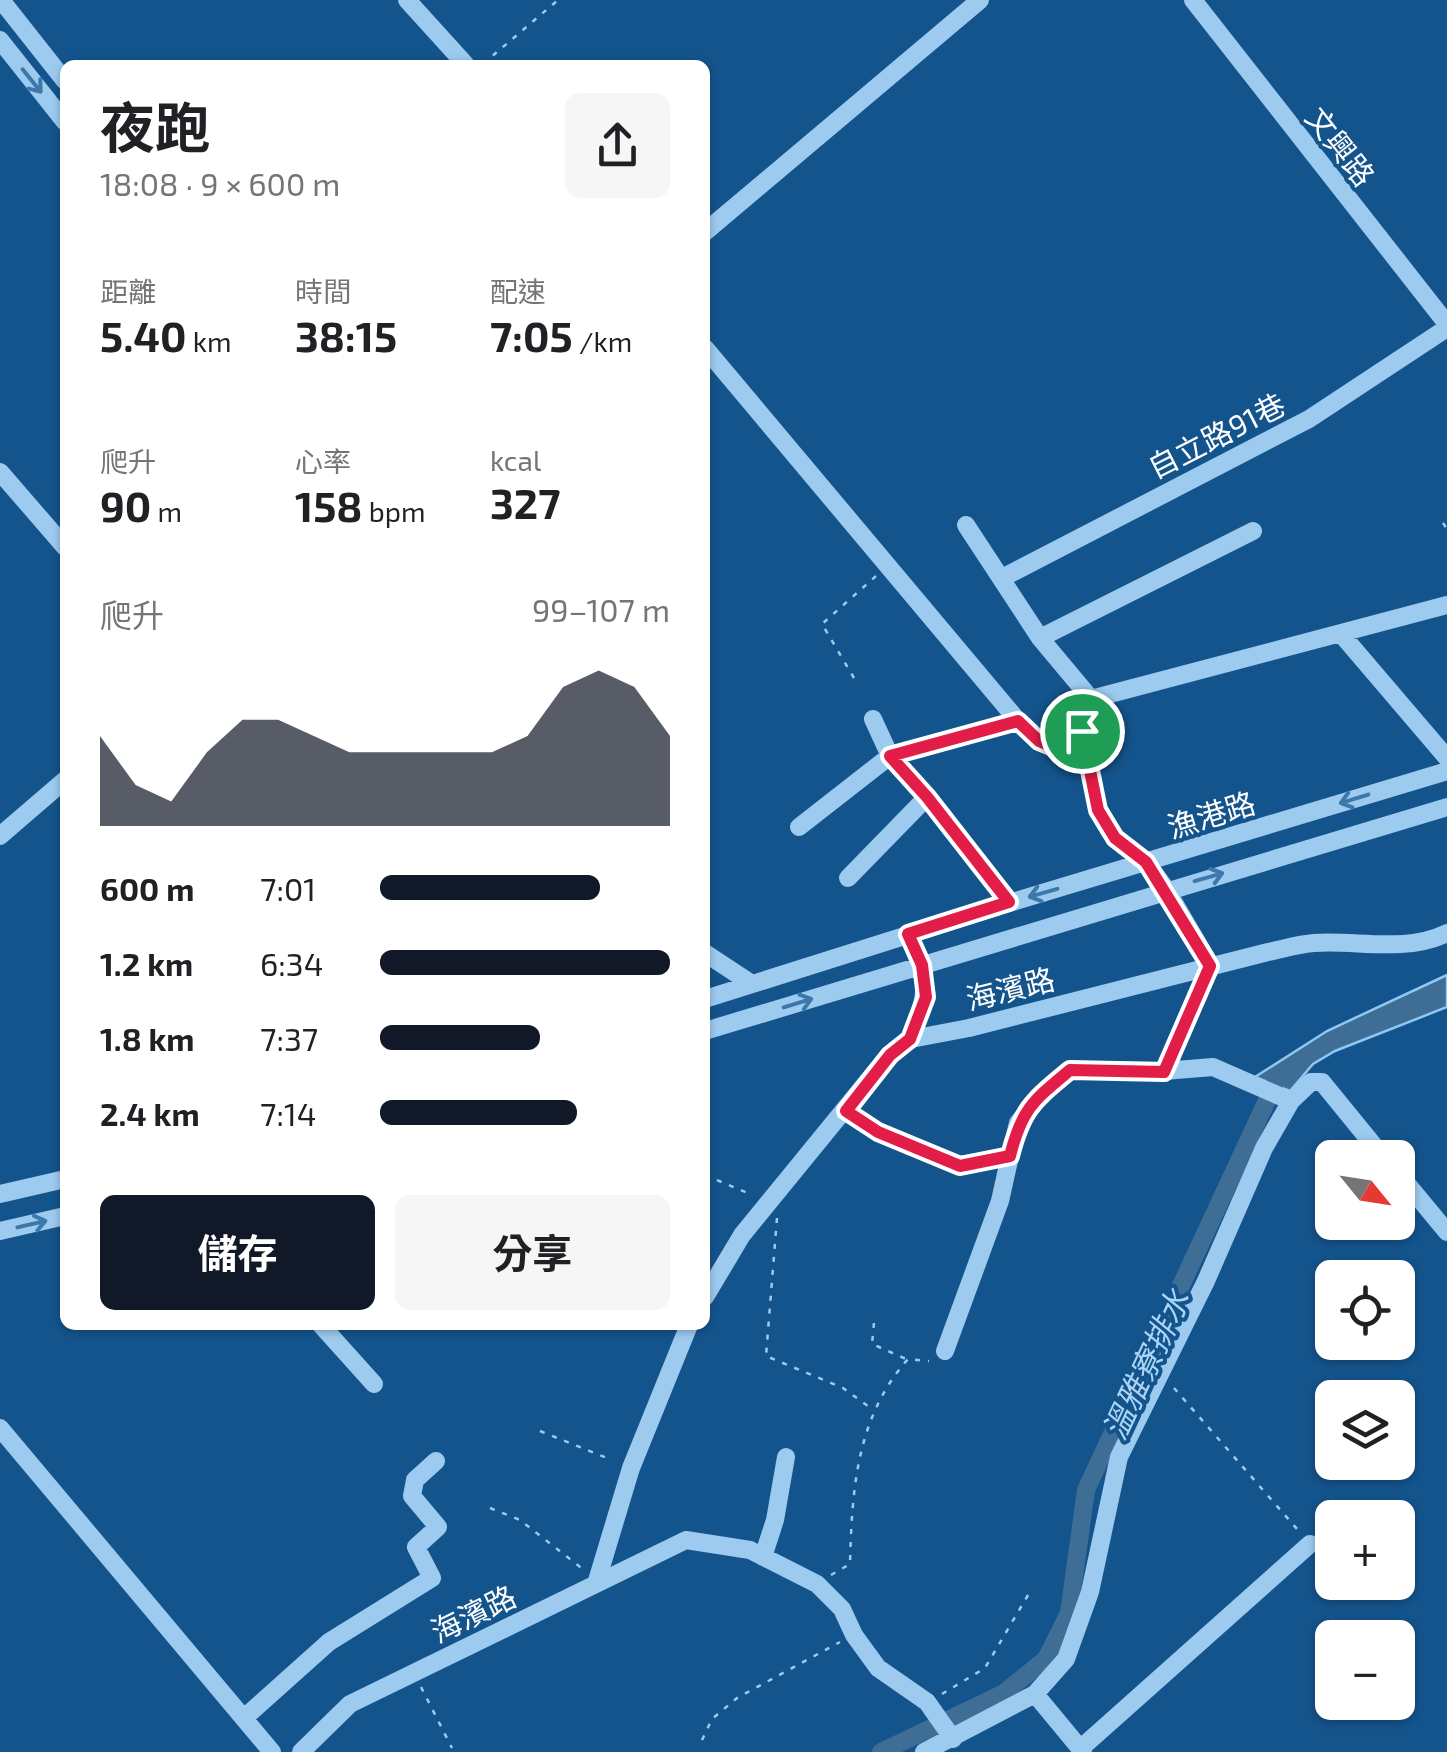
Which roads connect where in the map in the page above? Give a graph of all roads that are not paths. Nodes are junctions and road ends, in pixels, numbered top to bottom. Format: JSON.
{"nodes":[{"id":1,"x":1,"y":0,"type":"edge"},
{"id":2,"x":407,"y":0,"type":"edge"},
{"id":3,"x":980,"y":0,"type":"edge"},
{"id":4,"x":1193,"y":0,"type":"edge"},
{"id":5,"x":0,"y":40,"type":"edge"},
{"id":6,"x":461,"y":60,"type":"edge"},
{"id":7,"x":60,"y":75,"type":"edge"},
{"id":8,"x":60,"y":116,"type":"edge"},
{"id":9,"x":710,"y":228,"type":"edge"},
{"id":10,"x":1447,"y":326,"type":"edge"},
{"id":11,"x":710,"y":354,"type":"edge"},
{"id":12,"x":0,"y":472,"type":"edge"},
{"id":13,"x":966,"y":525,"type":"dead end"},
{"id":14,"x":1252,"y":531,"type":"dead end"},
{"id":15,"x":60,"y":541,"type":"edge"},
{"id":16,"x":1002,"y":578,"type":"junction"},
{"id":17,"x":1447,"y":606,"type":"edge"},
{"id":18,"x":1342,"y":635,"type":"junction"},
{"id":19,"x":1040,"y":638,"type":"junction"},
{"id":20,"x":1091,"y":699,"type":"junction"},
{"id":21,"x":872,"y":719,"type":"dead end"},
{"id":22,"x":1018,"y":721,"type":"junction"},
{"id":23,"x":1082,"y":731,"type":"junction"},
{"id":24,"x":890,"y":756,"type":"junction"},
{"id":25,"x":1447,"y":758,"type":"edge"},
{"id":26,"x":1447,"y":770,"type":"edge"},
{"id":27,"x":60,"y":784,"type":"edge"},
{"id":28,"x":927,"y":797,"type":"junction"},
{"id":29,"x":1447,"y":807,"type":"edge"},
{"id":30,"x":799,"y":827,"type":"dead end"},
{"id":31,"x":0,"y":836,"type":"edge"},
{"id":32,"x":1146,"y":862,"type":"junction"},
{"id":33,"x":848,"y":878,"type":"dead end"},
{"id":34,"x":1166,"y":890,"type":"junction"},
{"id":35,"x":1009,"y":902,"type":"junction"},
{"id":36,"x":1447,"y":933,"type":"edge"},
{"id":37,"x":908,"y":934,"type":"junction"},
{"id":38,"x":710,"y":955,"type":"edge"},
{"id":39,"x":922,"y":965,"type":"junction"},
{"id":40,"x":1210,"y":966,"type":"junction"},
{"id":41,"x":752,"y":984,"type":"junction"},
{"id":42,"x":710,"y":997,"type":"edge"},
{"id":43,"x":710,"y":1029,"type":"edge"},
{"id":44,"x":910,"y":1039,"type":"junction"},
{"id":45,"x":1164,"y":1072,"type":"junction"},
{"id":46,"x":1291,"y":1101,"type":"junction"},
{"id":47,"x":846,"y":1111,"type":"junction"},
{"id":48,"x":1369,"y":1140,"type":"edge"},
{"id":49,"x":1010,"y":1156,"type":"junction"},
{"id":50,"x":60,"y":1180,"type":"edge"},
{"id":51,"x":0,"y":1194,"type":"edge"},
{"id":52,"x":1415,"y":1194,"type":"edge"},
{"id":53,"x":60,"y":1217,"type":"edge"},
{"id":54,"x":0,"y":1231,"type":"edge"},
{"id":55,"x":1447,"y":1232,"type":"edge"},
{"id":56,"x":710,"y":1289,"type":"edge"},
{"id":57,"x":325,"y":1330,"type":"edge"},
{"id":58,"x":687,"y":1330,"type":"edge"},
{"id":59,"x":945,"y":1350,"type":"road end"},
{"id":60,"x":374,"y":1384,"type":"dead end"},
{"id":61,"x":0,"y":1428,"type":"edge"},
{"id":62,"x":786,"y":1458,"type":"dead end"},
{"id":63,"x":436,"y":1461,"type":"dead end"},
{"id":64,"x":1310,"y":1544,"type":"road end"},
{"id":65,"x":764,"y":1557,"type":"junction"},
{"id":66,"x":596,"y":1584,"type":"junction"},
{"id":67,"x":1035,"y":1694,"type":"junction"},
{"id":68,"x":244,"y":1718,"type":"junction"},
{"id":69,"x":952,"y":1735,"type":"junction"},
{"id":70,"x":1082,"y":1750,"type":"edge"},
{"id":71,"x":272,"y":1752,"type":"edge"},
{"id":72,"x":301,"y":1752,"type":"edge"},
{"id":73,"x":924,"y":1752,"type":"edge"}],
"edges":[{"from":1,"to":7,"type":"street"},
{"from":2,"to":6,"type":"street"},
{"from":3,"to":9,"type":"street"},
{"from":4,"to":10,"type":"street","name":"文興路"},
{"from":5,"to":8,"type":"street","one_way":true},
{"from":10,"to":16,"type":"street","name":"自立路91巷"},
{"from":11,"to":22,"type":"street"},
{"from":12,"to":15,"type":"street"},
{"from":13,"to":16,"type":"street"},
{"from":14,"to":19,"type":"street"},
{"from":16,"to":19,"type":"street"},
{"from":17,"to":18,"type":"street"},
{"from":18,"to":20,"type":"street"},
{"from":18,"to":25,"type":"street"},
{"from":19,"to":20,"type":"street"},
{"from":20,"to":23,"type":"street"},
{"from":21,"to":24,"type":"street"},
{"from":22,"to":23,"type":"street"},
{"from":22,"to":24,"type":"street"},
{"from":23,"to":32,"type":"street"},
{"from":24,"to":28,"type":"street"},
{"from":24,"to":30,"type":"street"},
{"from":26,"to":32,"type":"street","name":"漁港路","one_way":true},
{"from":27,"to":31,"type":"street"},
{"from":28,"to":33,"type":"street"},
{"from":28,"to":35,"type":"street"},
{"from":34,"to":29,"type":"street","name":"漁港路","one_way":true},
{"from":32,"to":34,"type":"street"},
{"from":32,"to":35,"type":"street","name":"漁港路","one_way":true},
{"from":34,"to":39,"type":"street","name":"漁港路"},
{"from":34,"to":40,"type":"street"},
{"from":35,"to":37,"type":"street","name":"漁港路"},
{"from":36,"to":40,"type":"street","name":"海濱路"},
{"from":37,"to":39,"type":"street"},
{"from":37,"to":41,"type":"street","name":"漁港路"},
{"from":38,"to":41,"type":"street"},
{"from":43,"to":39,"type":"street","name":"漁港路","one_way":true},
{"from":39,"to":44,"type":"street"},
{"from":40,"to":44,"type":"street","name":"海濱路"},
{"from":40,"to":45,"type":"street"},
{"from":41,"to":42,"type":"street","name":"漁港路"},
{"from":44,"to":47,"type":"street"},
{"from":45,"to":46,"type":"street"},
{"from":45,"to":49,"type":"street"},
{"from":46,"to":48,"type":"street"},
{"from":46,"to":67,"type":"street"},
{"from":47,"to":49,"type":"street"},
{"from":47,"to":56,"type":"street"},
{"from":49,"to":59,"type":"street"},
{"from":50,"to":51,"type":"street"},
{"from":52,"to":55,"type":"street"},
{"from":54,"to":53,"type":"street","one_way":true},
{"from":57,"to":60,"type":"street"},
{"from":58,"to":66,"type":"street"},
{"from":61,"to":68,"type":"street"},
{"from":62,"to":65,"type":"street"},
{"from":63,"to":68,"type":"street"},
{"from":64,"to":70,"type":"street"},
{"from":65,"to":66,"type":"street","name":"海濱路"},
{"from":65,"to":69,"type":"street","name":"海濱路"},
{"from":66,"to":72,"type":"street","name":"海濱路"},
{"from":67,"to":69,"type":"street"},
{"from":67,"to":70,"type":"street"},
{"from":68,"to":71,"type":"street"},
{"from":69,"to":73,"type":"street"}]}
